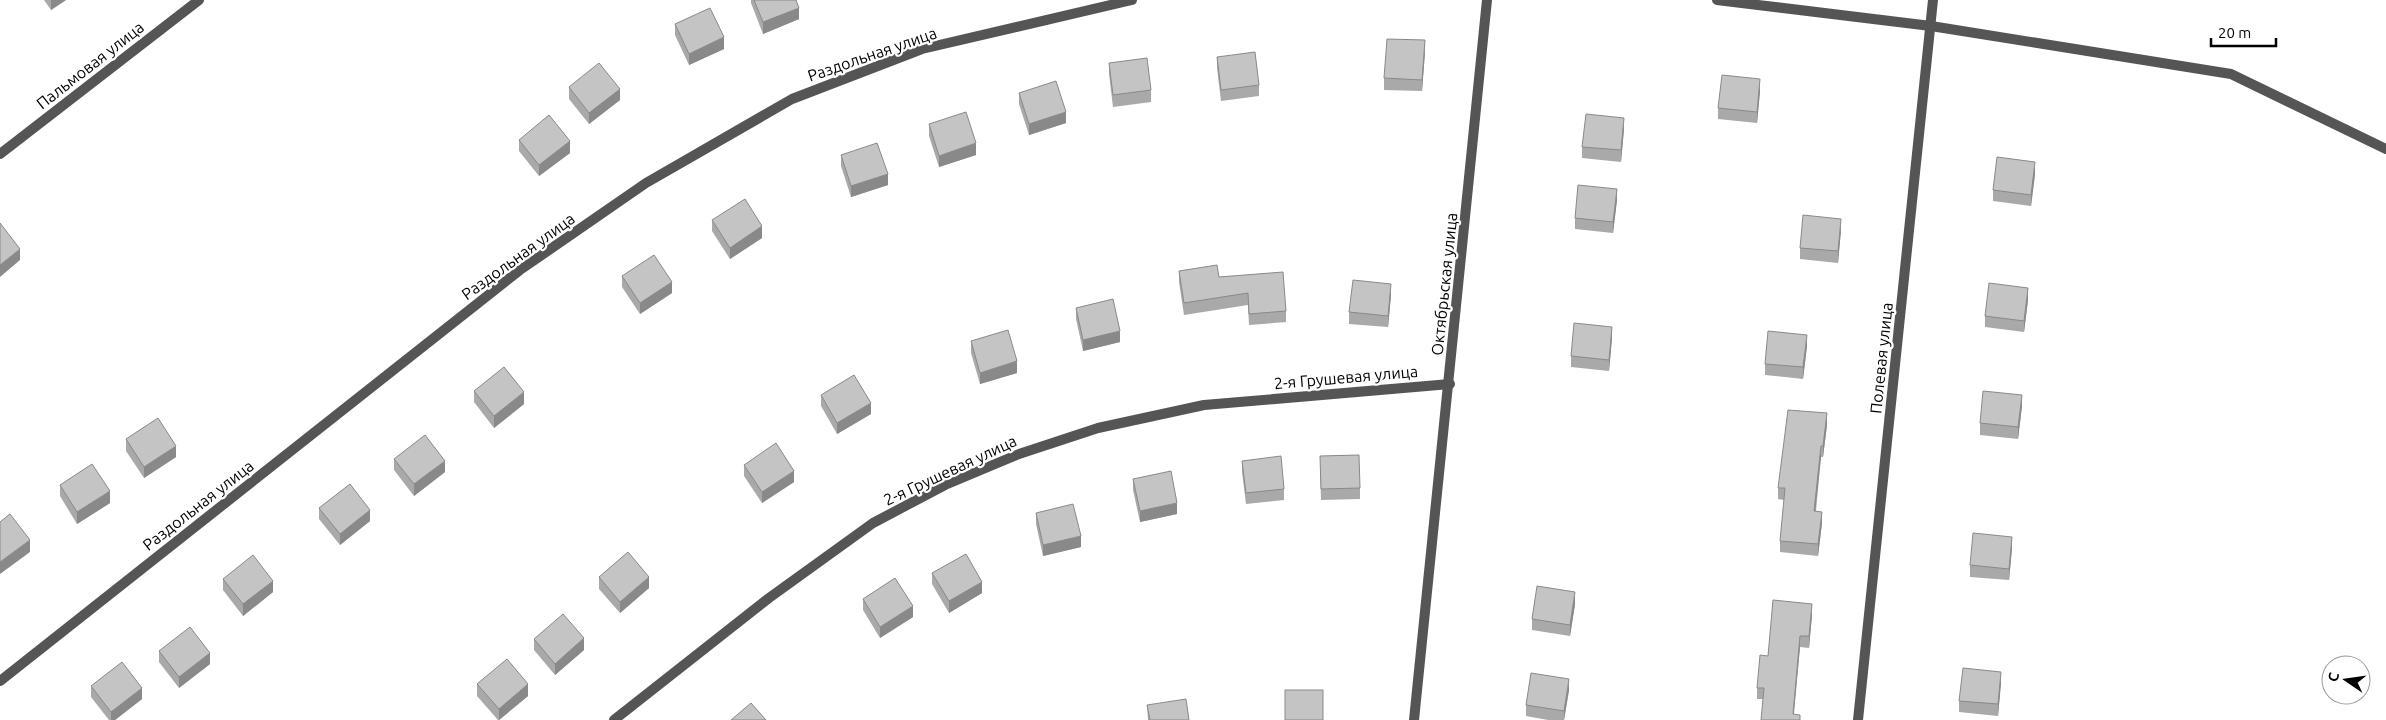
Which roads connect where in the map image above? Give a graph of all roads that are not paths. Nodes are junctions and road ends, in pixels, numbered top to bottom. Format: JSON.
{"nodes":[{"id":1,"x":199,"y":0,"type":"edge"},
{"id":2,"x":1132,"y":0,"type":"edge"},
{"id":3,"x":1487,"y":0,"type":"edge"},
{"id":4,"x":1717,"y":0,"type":"edge"},
{"id":5,"x":1933,"y":0,"type":"edge"},
{"id":6,"x":1931,"y":26,"type":"junction"},
{"id":7,"x":2386,"y":149,"type":"edge"},
{"id":8,"x":0,"y":154,"type":"edge"},
{"id":9,"x":1450,"y":384,"type":"junction"},
{"id":10,"x":0,"y":681,"type":"edge"},
{"id":11,"x":614,"y":720,"type":"edge"},
{"id":12,"x":1414,"y":720,"type":"edge"},
{"id":13,"x":1858,"y":720,"type":"edge"}],
"edges":[{"from":1,"to":8,"type":"street","name":"Пальмовая улица"},
{"from":2,"to":10,"type":"street","name":"Раздольная улица"},
{"from":3,"to":9,"type":"street","name":"Октябрьская улица"},
{"from":4,"to":6,"type":"street"},
{"from":5,"to":6,"type":"street","name":"Полевая улица"},
{"from":6,"to":7,"type":"street"},
{"from":6,"to":13,"type":"street","name":"Полевая улица"},
{"from":9,"to":11,"type":"street","name":"2-я Грушевая улица"},
{"from":9,"to":12,"type":"street","name":"Октябрьская улица"}]}
